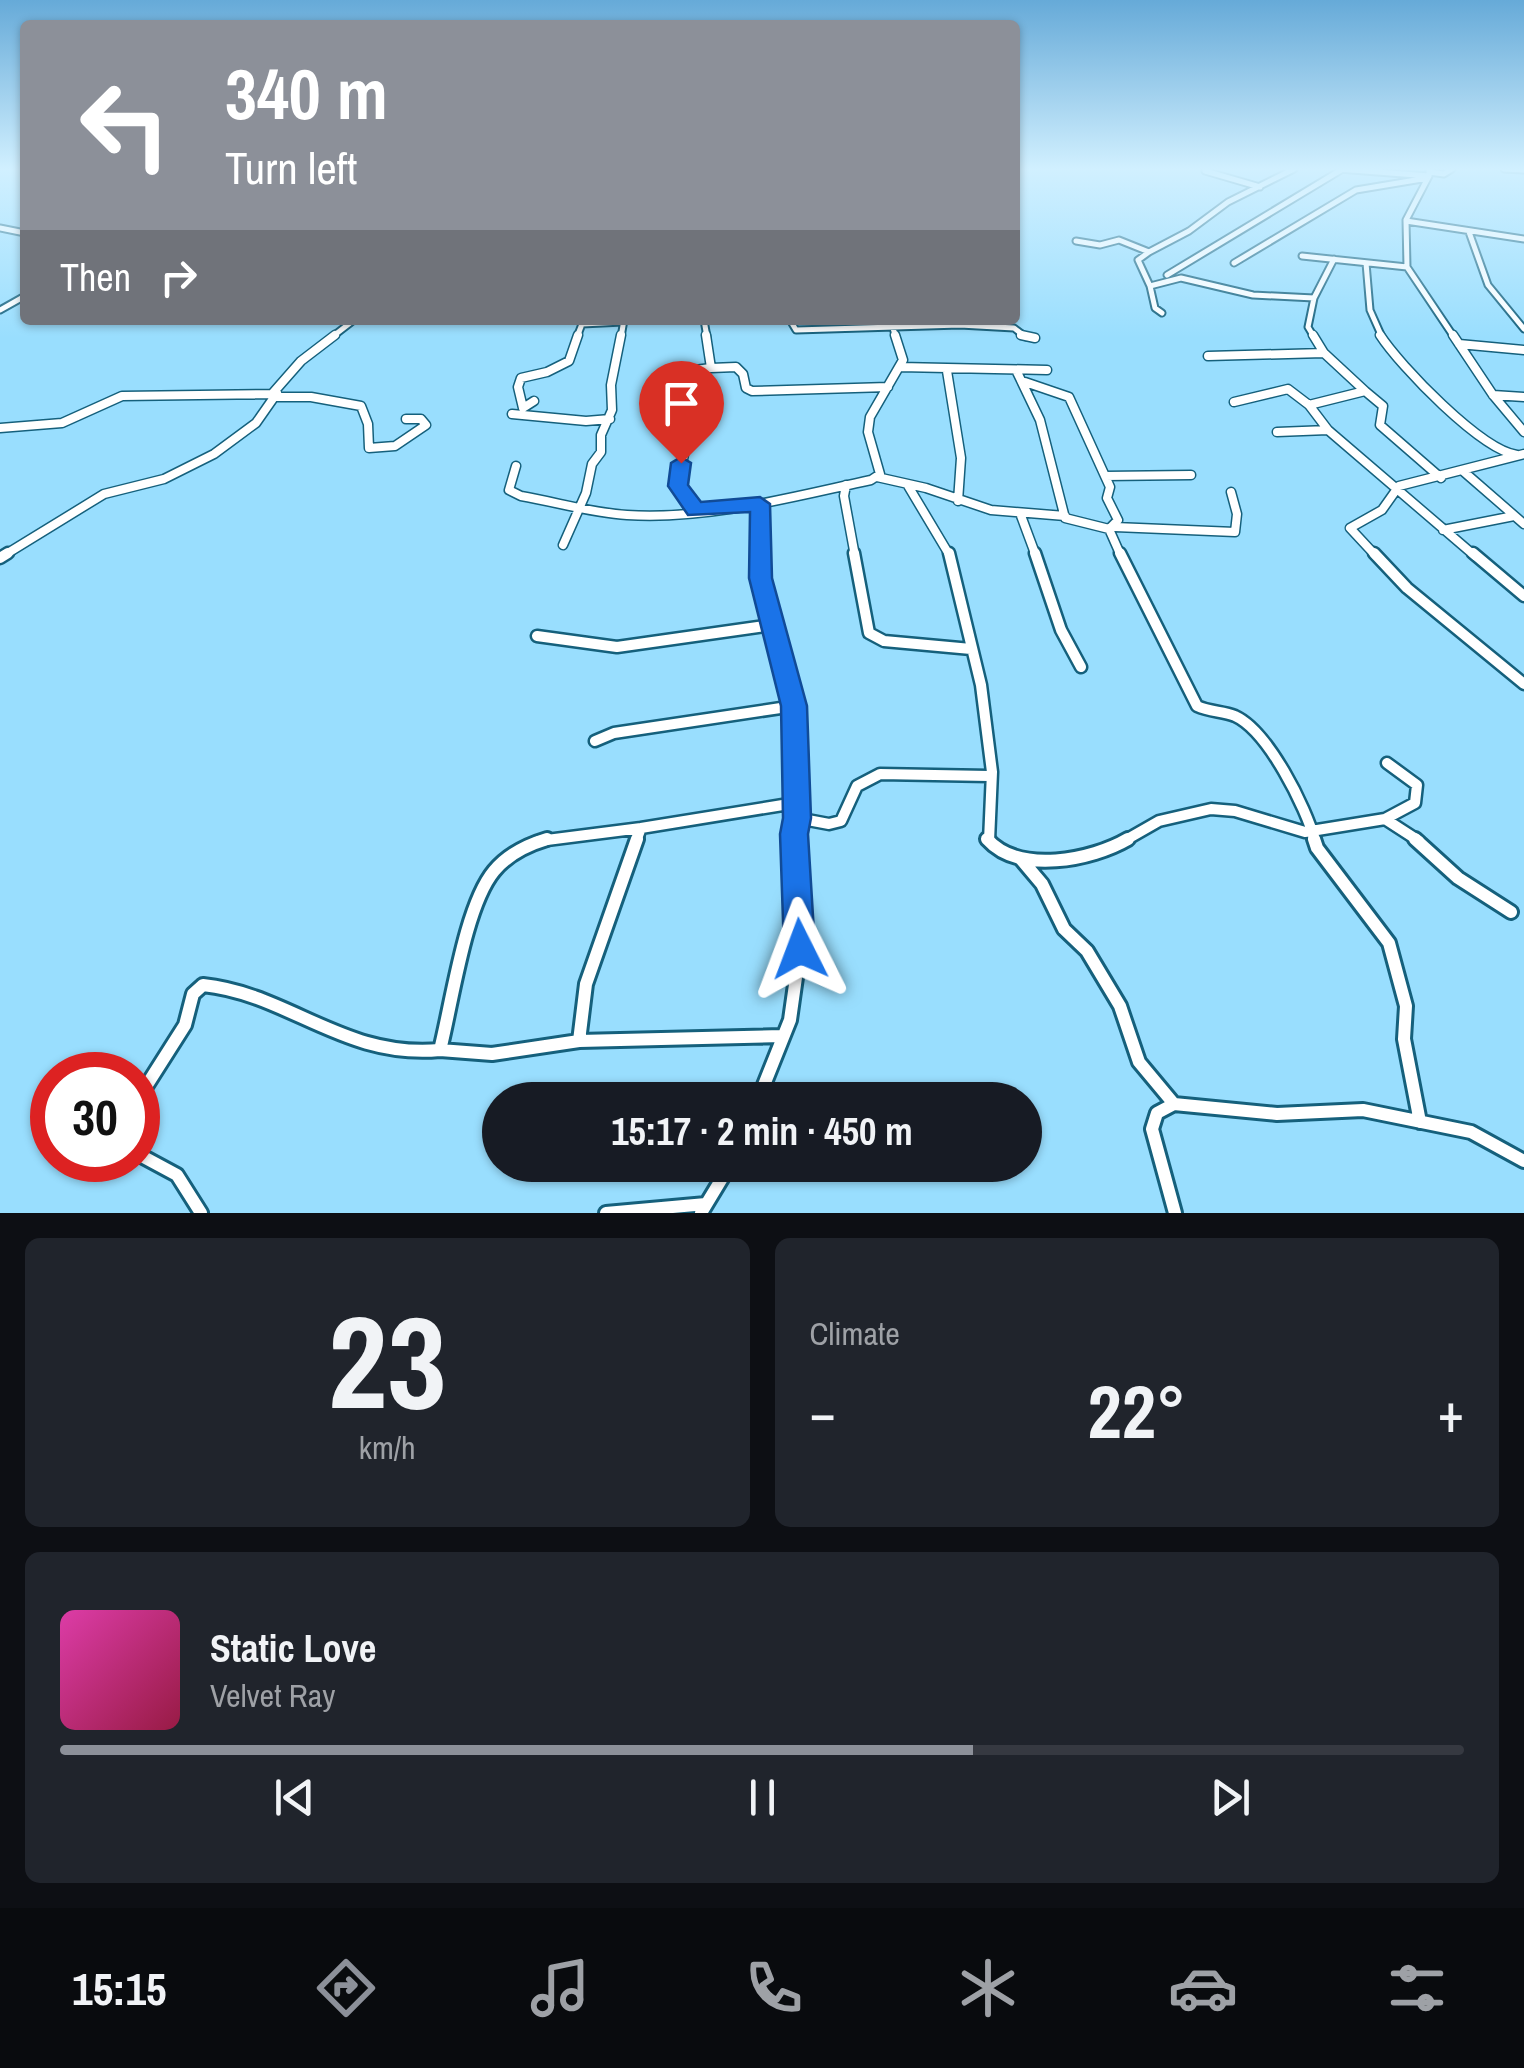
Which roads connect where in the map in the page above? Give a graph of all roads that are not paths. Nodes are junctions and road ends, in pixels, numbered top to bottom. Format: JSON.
{"nodes":[{"id":1,"x":1197,"y":226,"type":"edge"},
{"id":2,"x":1244,"y":226,"type":"edge"},
{"id":3,"x":1296,"y":226,"type":"edge"},
{"id":4,"x":1406,"y":226,"type":"edge"},
{"id":5,"x":1435,"y":226,"type":"edge"},
{"id":6,"x":1468,"y":232,"type":"junction"},
{"id":7,"x":1524,"y":238,"type":"edge"},
{"id":8,"x":1076,"y":241,"type":"dead end"},
{"id":9,"x":1149,"y":252,"type":"junction"},
{"id":10,"x":1302,"y":256,"type":"dead end"},
{"id":11,"x":1334,"y":259,"type":"junction"},
{"id":12,"x":1234,"y":263,"type":"dead end"},
{"id":13,"x":1366,"y":263,"type":"junction"},
{"id":14,"x":1407,"y":267,"type":"junction"},
{"id":15,"x":1142,"y":271,"type":"junction"},
{"id":16,"x":1152,"y":272,"type":"dead end"},
{"id":17,"x":1164,"y":274,"type":"joint"},
{"id":18,"x":1181,"y":278,"type":"junction"},
{"id":19,"x":1150,"y":286,"type":"junction"},
{"id":20,"x":1314,"y":298,"type":"junction"},
{"id":21,"x":1162,"y":313,"type":"dead end"},
{"id":22,"x":348,"y":325,"type":"edge"},
{"id":23,"x":582,"y":325,"type":"edge"},
{"id":24,"x":622,"y":325,"type":"edge"},
{"id":25,"x":705,"y":325,"type":"edge"},
{"id":26,"x":793,"y":325,"type":"edge"},
{"id":27,"x":864,"y":325,"type":"edge"},
{"id":28,"x":892,"y":325,"type":"edge"},
{"id":29,"x":988,"y":325,"type":"edge"},
{"id":30,"x":1524,"y":329,"type":"edge"},
{"id":31,"x":1035,"y":338,"type":"dead end"},
{"id":32,"x":1459,"y":344,"type":"junction"},
{"id":33,"x":1524,"y":350,"type":"edge"},
{"id":34,"x":1324,"y":353,"type":"junction"},
{"id":35,"x":1208,"y":356,"type":"dead end"},
{"id":36,"x":900,"y":367,"type":"junction"},
{"id":37,"x":710,"y":368,"type":"junction"},
{"id":38,"x":947,"y":370,"type":"junction"},
{"id":39,"x":1047,"y":370,"type":"dead end"},
{"id":40,"x":1016,"y":372,"type":"junction"},
{"id":41,"x":1025,"y":381,"type":"junction"},
{"id":42,"x":888,"y":387,"type":"junction"},
{"id":43,"x":1365,"y":391,"type":"junction"},
{"id":44,"x":276,"y":394,"type":"junction"},
{"id":45,"x":1493,"y":394,"type":"junction"},
{"id":46,"x":1524,"y":397,"type":"edge"},
{"id":47,"x":534,"y":401,"type":"dead end"},
{"id":48,"x":1234,"y":402,"type":"dead end"},
{"id":49,"x":1310,"y":404,"type":"junction"},
{"id":50,"x":512,"y":414,"type":"dead end"},
{"id":51,"x":406,"y":419,"type":"dead end"},
{"id":52,"x":610,"y":419,"type":"junction"},
{"id":53,"x":0,"y":428,"type":"edge"},
{"id":54,"x":1328,"y":430,"type":"junction"},
{"id":55,"x":1277,"y":432,"type":"dead end"},
{"id":56,"x":1524,"y":432,"type":"edge"},
{"id":57,"x":1523,"y":456,"type":"edge"},
{"id":58,"x":516,"y":466,"type":"dead end"},
{"id":59,"x":1462,"y":472,"type":"junction"},
{"id":60,"x":1191,"y":475,"type":"dead end"},
{"id":61,"x":1105,"y":476,"type":"junction"},
{"id":62,"x":877,"y":477,"type":"junction"},
{"id":63,"x":1440,"y":478,"type":"junction"},
{"id":64,"x":907,"y":484,"type":"junction"},
{"id":65,"x":846,"y":485,"type":"junction"},
{"id":66,"x":1394,"y":489,"type":"junction"},
{"id":67,"x":1231,"y":492,"type":"dead end"},
{"id":68,"x":958,"y":501,"type":"junction"},
{"id":69,"x":760,"y":504,"type":"junction"},
{"id":70,"x":579,"y":507,"type":"junction"},
{"id":71,"x":696,"y":510,"type":"junction"},
{"id":72,"x":1020,"y":513,"type":"junction"},
{"id":73,"x":1065,"y":516,"type":"junction"},
{"id":74,"x":1514,"y":516,"type":"junction"},
{"id":75,"x":1524,"y":524,"type":"edge"},
{"id":76,"x":1112,"y":528,"type":"junction"},
{"id":77,"x":1443,"y":530,"type":"junction"},
{"id":78,"x":563,"y":545,"type":"dead end"},
{"id":79,"x":0,"y":558,"type":"edge"},
{"id":80,"x":1524,"y":596,"type":"edge"},
{"id":81,"x":772,"y":625,"type":"junction"},
{"id":82,"x":537,"y":636,"type":"dead end"},
{"id":83,"x":970,"y":649,"type":"junction"},
{"id":84,"x":1081,"y":667,"type":"dead end"},
{"id":85,"x":1524,"y":684,"type":"edge"},
{"id":86,"x":794,"y":706,"type":"junction"},
{"id":87,"x":595,"y":741,"type":"dead end"},
{"id":88,"x":1386,"y":763,"type":"dead end"},
{"id":89,"x":992,"y":772,"type":"junction"},
{"id":90,"x":795,"y":803,"type":"junction"},
{"id":91,"x":797,"y":818,"type":"junction"},
{"id":92,"x":1385,"y":819,"type":"junction"},
{"id":93,"x":641,"y":828,"type":"junction"},
{"id":94,"x":1312,"y":833,"type":"junction"},
{"id":95,"x":1018,"y":856,"type":"junction"},
{"id":96,"x":1511,"y":912,"type":"dead end"},
{"id":97,"x":782,"y":1036,"type":"junction"},
{"id":98,"x":579,"y":1041,"type":"junction"},
{"id":99,"x":440,"y":1050,"type":"junction"},
{"id":100,"x":160,"y":1063,"type":"edge"},
{"id":101,"x":765,"y":1082,"type":"edge"},
{"id":102,"x":1174,"y":1104,"type":"junction"},
{"id":103,"x":1420,"y":1122,"type":"junction"},
{"id":104,"x":1524,"y":1161,"type":"edge"},
{"id":105,"x":160,"y":1166,"type":"edge"},
{"id":106,"x":720,"y":1182,"type":"edge"},
{"id":107,"x":704,"y":1209,"type":"edge"},
{"id":108,"x":201,"y":1213,"type":"edge"},
{"id":109,"x":606,"y":1213,"type":"edge"},
{"id":110,"x":1175,"y":1213,"type":"edge"}],
"edges":[{"from":1,"to":9,"type":"street"},
{"from":2,"to":17,"type":"street"},
{"from":3,"to":12,"type":"street"},
{"from":4,"to":14,"type":"street"},
{"from":5,"to":6,"type":"street"},
{"from":6,"to":7,"type":"street"},
{"from":6,"to":30,"type":"street"},
{"from":8,"to":9,"type":"street"},
{"from":9,"to":15,"type":"street"},
{"from":10,"to":11,"type":"street"},
{"from":11,"to":13,"type":"street"},
{"from":11,"to":20,"type":"street"},
{"from":13,"to":14,"type":"street"},
{"from":13,"to":57,"type":"street"},
{"from":14,"to":32,"type":"street"},
{"from":15,"to":16,"type":"street"},
{"from":15,"to":19,"type":"street"},
{"from":17,"to":18,"type":"street"},
{"from":18,"to":19,"type":"street"},
{"from":18,"to":20,"type":"street"},
{"from":19,"to":21,"type":"street"},
{"from":20,"to":34,"type":"street"},
{"from":22,"to":44,"type":"street"},
{"from":23,"to":47,"type":"street"},
{"from":24,"to":52,"type":"street"},
{"from":25,"to":37,"type":"street"},
{"from":26,"to":27,"type":"street"},
{"from":28,"to":36,"type":"street"},
{"from":29,"to":31,"type":"street"},
{"from":32,"to":33,"type":"street"},
{"from":32,"to":45,"type":"street"},
{"from":34,"to":35,"type":"street"},
{"from":34,"to":43,"type":"street"},
{"from":36,"to":38,"type":"street"},
{"from":36,"to":42,"type":"street"},
{"from":37,"to":42,"type":"street"},
{"from":37,"to":71,"type":"street"},
{"from":38,"to":40,"type":"street"},
{"from":38,"to":68,"type":"street"},
{"from":39,"to":40,"type":"street"},
{"from":40,"to":41,"type":"street"},
{"from":41,"to":61,"type":"street"},
{"from":41,"to":73,"type":"street"},
{"from":42,"to":62,"type":"street"},
{"from":43,"to":49,"type":"street"},
{"from":43,"to":63,"type":"street"},
{"from":44,"to":51,"type":"street"},
{"from":44,"to":53,"type":"street"},
{"from":44,"to":79,"type":"street"},
{"from":45,"to":46,"type":"street"},
{"from":45,"to":56,"type":"street"},
{"from":48,"to":49,"type":"street"},
{"from":49,"to":54,"type":"street"},
{"from":50,"to":52,"type":"street"},
{"from":52,"to":70,"type":"street"},
{"from":54,"to":55,"type":"street"},
{"from":54,"to":66,"type":"street"},
{"from":57,"to":59,"type":"street"},
{"from":58,"to":70,"type":"street"},
{"from":59,"to":63,"type":"street"},
{"from":59,"to":74,"type":"street"},
{"from":60,"to":61,"type":"street"},
{"from":61,"to":76,"type":"street"},
{"from":62,"to":64,"type":"street"},
{"from":62,"to":65,"type":"street"},
{"from":63,"to":66,"type":"street"},
{"from":64,"to":68,"type":"street"},
{"from":64,"to":83,"type":"street"},
{"from":65,"to":69,"type":"street"},
{"from":65,"to":83,"type":"street"},
{"from":66,"to":77,"type":"street"},
{"from":66,"to":85,"type":"street"},
{"from":67,"to":76,"type":"street"},
{"from":68,"to":72,"type":"street"},
{"from":69,"to":71,"type":"street"},
{"from":69,"to":81,"type":"street"},
{"from":70,"to":71,"type":"street"},
{"from":70,"to":78,"type":"street"},
{"from":72,"to":73,"type":"street"},
{"from":72,"to":84,"type":"street"},
{"from":73,"to":76,"type":"street"},
{"from":74,"to":75,"type":"street"},
{"from":74,"to":77,"type":"street"},
{"from":76,"to":94,"type":"street"},
{"from":77,"to":80,"type":"street"},
{"from":81,"to":82,"type":"street"},
{"from":81,"to":86,"type":"street"},
{"from":83,"to":89,"type":"street"},
{"from":86,"to":87,"type":"street"},
{"from":86,"to":90,"type":"street"},
{"from":88,"to":92,"type":"street"},
{"from":89,"to":91,"type":"street"},
{"from":89,"to":95,"type":"street"},
{"from":90,"to":91,"type":"street"},
{"from":90,"to":93,"type":"street"},
{"from":91,"to":97,"type":"street"},
{"from":92,"to":94,"type":"street"},
{"from":92,"to":96,"type":"street"},
{"from":93,"to":98,"type":"street"},
{"from":93,"to":99,"type":"street"},
{"from":94,"to":95,"type":"street"},
{"from":94,"to":103,"type":"street"},
{"from":95,"to":102,"type":"street"},
{"from":97,"to":98,"type":"street"},
{"from":97,"to":101,"type":"street"},
{"from":98,"to":99,"type":"street"},
{"from":99,"to":100,"type":"street"},
{"from":102,"to":103,"type":"street"},
{"from":102,"to":110,"type":"street"},
{"from":103,"to":104,"type":"street"},
{"from":105,"to":108,"type":"street"},
{"from":106,"to":107,"type":"street"},
{"from":107,"to":109,"type":"street"}]}
